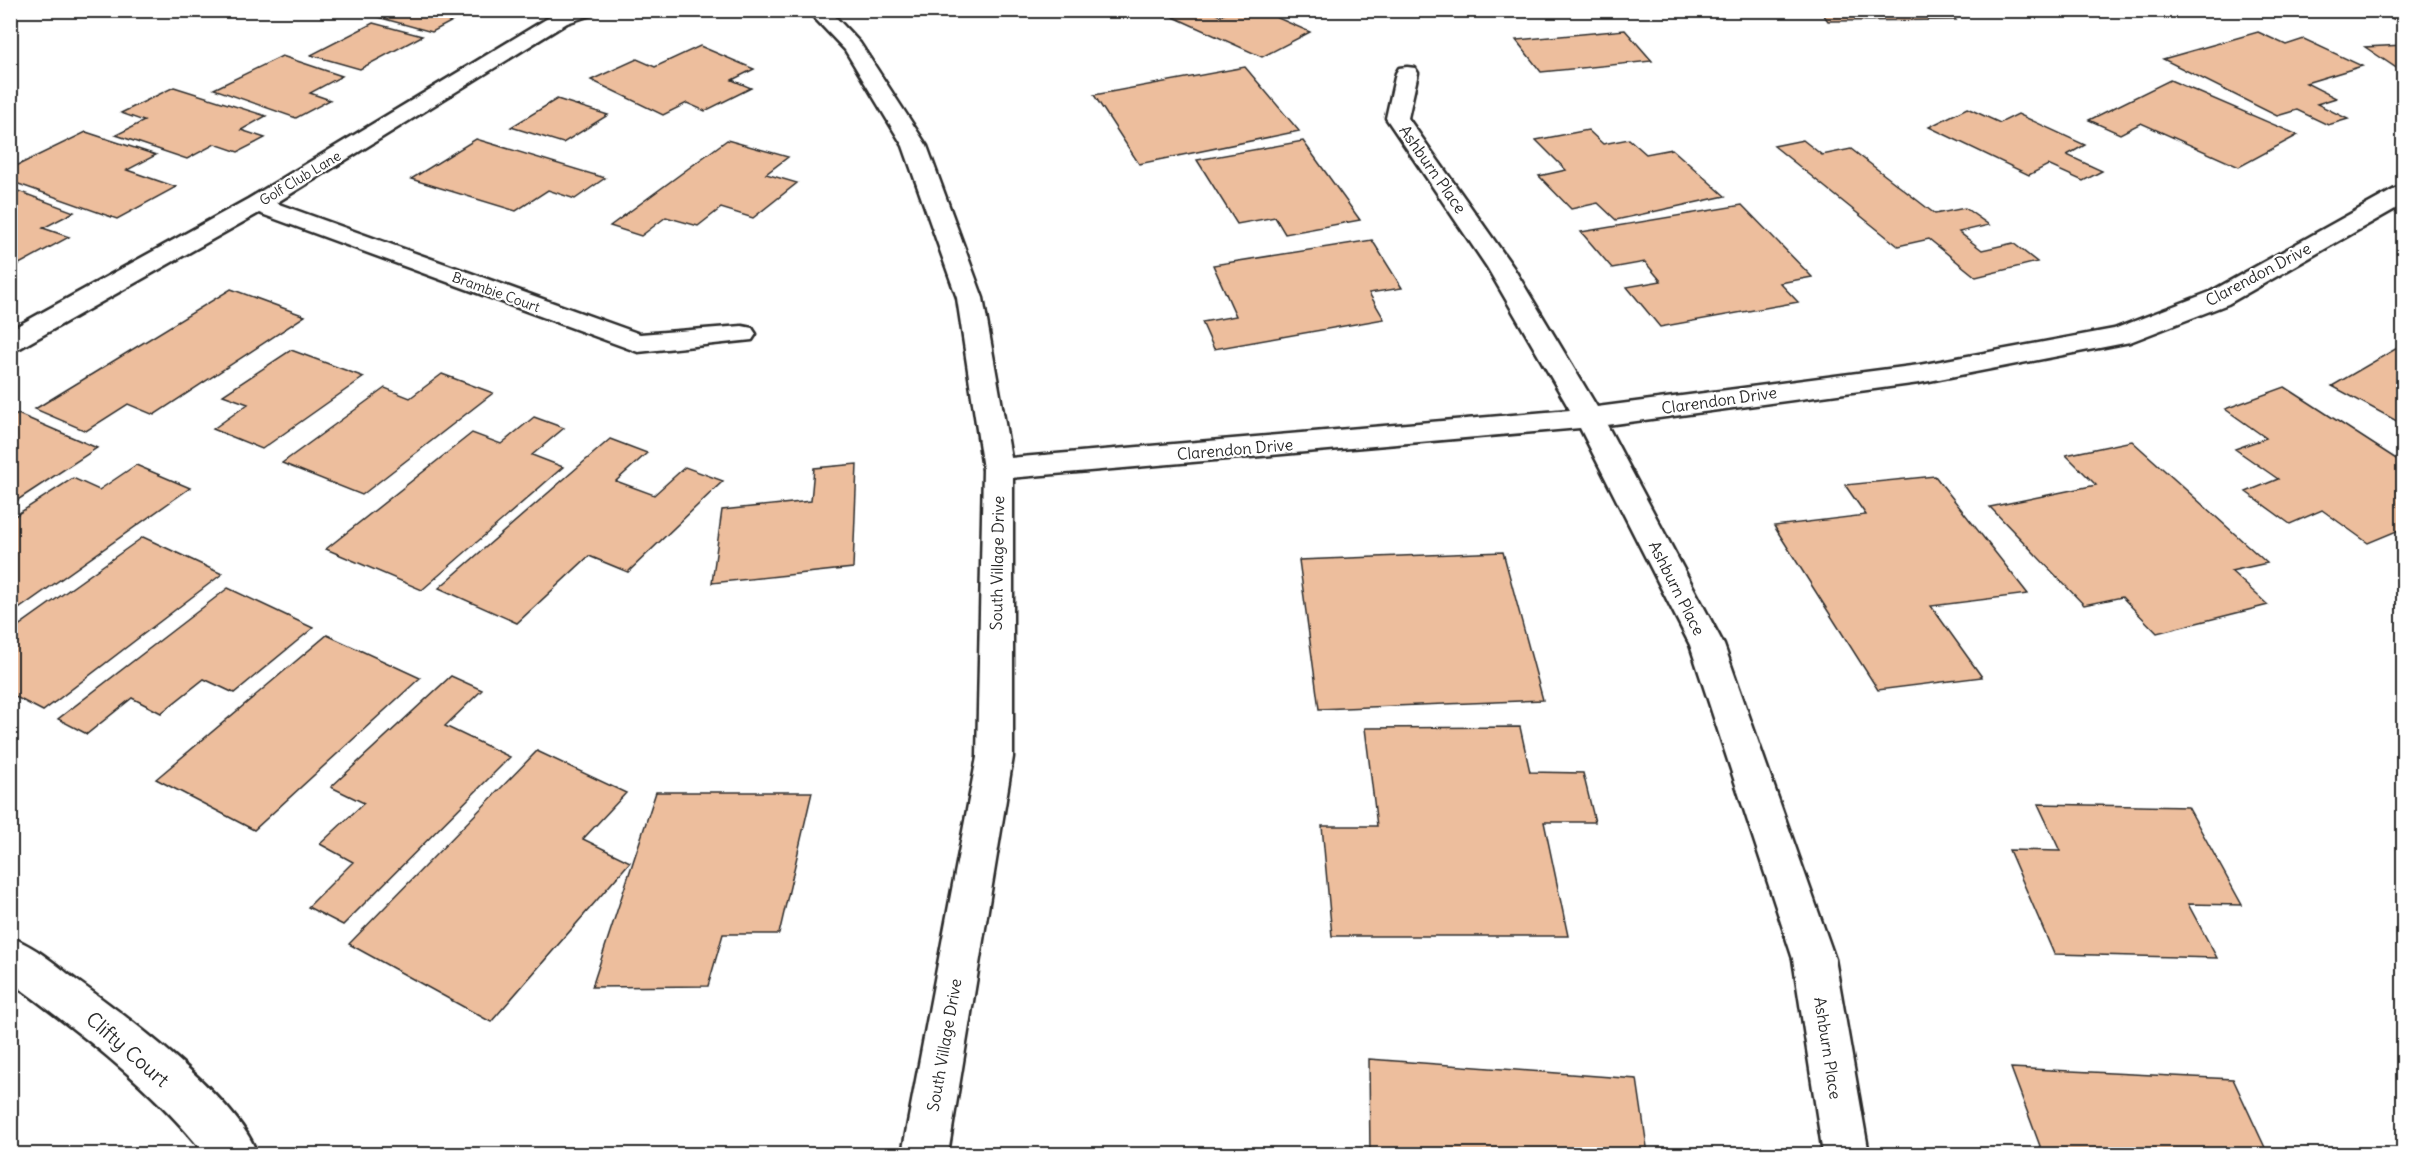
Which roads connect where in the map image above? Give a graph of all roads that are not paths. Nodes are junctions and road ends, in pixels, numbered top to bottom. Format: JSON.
{"nodes":[{"id":1,"x":587,"y":10,"type":"edge"},
{"id":2,"x":817,"y":10,"type":"edge"},
{"id":3,"x":1407,"y":73,"type":"dead end"},
{"id":4,"x":2403,"y":194,"type":"edge"},
{"id":5,"x":257,"y":204,"type":"junction"},
{"id":6,"x":742,"y":334,"type":"dead end"},
{"id":7,"x":10,"y":342,"type":"edge"},
{"id":8,"x":1589,"y":418,"type":"junction"},
{"id":9,"x":998,"y":470,"type":"junction"},
{"id":10,"x":10,"y":956,"type":"edge"},
{"id":11,"x":234,"y":1155,"type":"edge"},
{"id":12,"x":925,"y":1155,"type":"edge"},
{"id":13,"x":1846,"y":1155,"type":"edge"}],
"edges":[{"from":1,"to":5,"type":"street","name":"Golf Club Lane"},
{"from":2,"to":9,"type":"street","name":"South Village Drive"},
{"from":3,"to":8,"type":"street","name":"Ashburn Place"},
{"from":4,"to":8,"type":"street","name":"Clarendon Drive"},
{"from":5,"to":6,"type":"street","name":"Brambie Court"},
{"from":5,"to":7,"type":"street","name":"Golf Club Lane"},
{"from":8,"to":9,"type":"street","name":"Clarendon Drive"},
{"from":8,"to":13,"type":"street","name":"Ashburn Place"},
{"from":9,"to":12,"type":"street","name":"South Village Drive"},
{"from":10,"to":11,"type":"street","name":"Clifty Court"}]}
